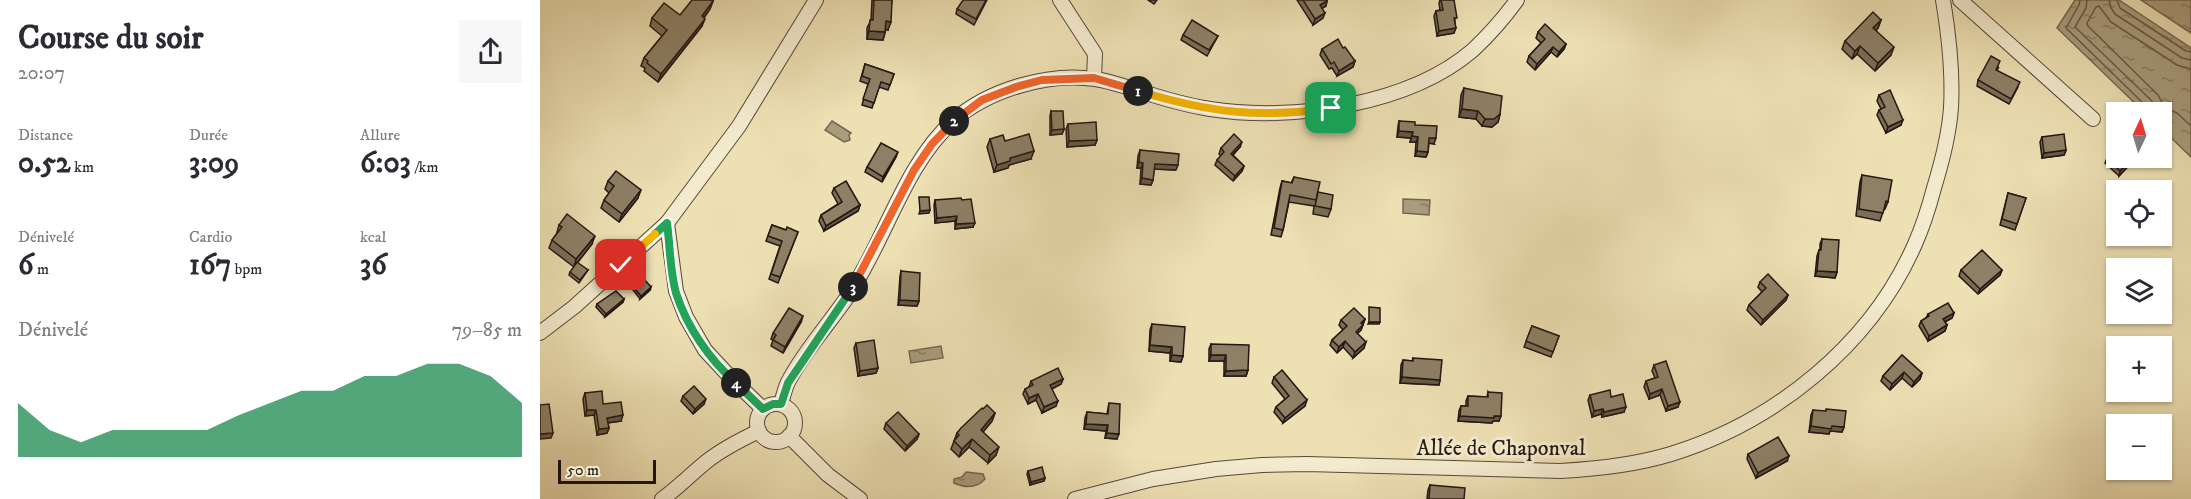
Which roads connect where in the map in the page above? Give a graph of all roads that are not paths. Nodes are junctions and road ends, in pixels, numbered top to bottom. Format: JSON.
{"nodes":[{"id":1,"x":816,"y":0,"type":"edge"},
{"id":2,"x":1060,"y":0,"type":"edge"},
{"id":3,"x":1517,"y":0,"type":"edge"},
{"id":4,"x":1943,"y":0,"type":"edge"},
{"id":5,"x":1960,"y":0,"type":"edge"},
{"id":6,"x":1094,"y":78,"type":"junction"},
{"id":7,"x":2093,"y":119,"type":"dead end"},
{"id":8,"x":667,"y":223,"type":"junction"},
{"id":9,"x":540,"y":333,"type":"edge"},
{"id":10,"x":781,"y":404,"type":"junction"},
{"id":11,"x":763,"y":409,"type":"junction"},
{"id":12,"x":759,"y":431,"type":"junction"},
{"id":13,"x":789,"y":436,"type":"junction"},
{"id":14,"x":662,"y":499,"type":"edge"},
{"id":15,"x":861,"y":499,"type":"edge"},
{"id":16,"x":1075,"y":499,"type":"edge"}],
"edges":[{"from":1,"to":8,"type":"street"},
{"from":2,"to":6,"type":"street"},
{"from":3,"to":6,"type":"street"},
{"from":4,"to":16,"type":"street","name":"Allée de Chaponval"},
{"from":5,"to":7,"type":"street"},
{"from":6,"to":10,"type":"street"},
{"from":8,"to":9,"type":"street"},
{"from":8,"to":11,"type":"street"},
{"from":10,"to":11,"type":"street"},
{"from":10,"to":13,"type":"street"},
{"from":11,"to":12,"type":"street"},
{"from":12,"to":13,"type":"street"},
{"from":12,"to":14,"type":"street"},
{"from":13,"to":15,"type":"street"}]}
